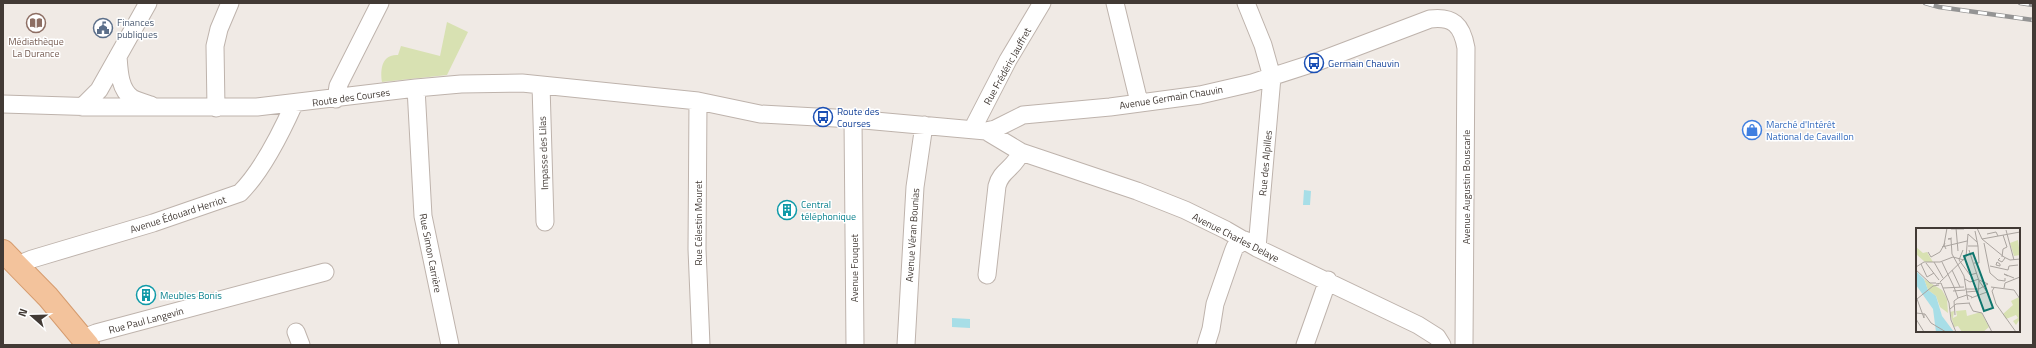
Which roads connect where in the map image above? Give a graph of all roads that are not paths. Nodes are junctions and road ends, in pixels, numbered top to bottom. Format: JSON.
{"nodes":[{"id":1,"x":148,"y":3,"type":"edge"},
{"id":2,"x":230,"y":3,"type":"edge"},
{"id":3,"x":380,"y":3,"type":"edge"},
{"id":4,"x":1042,"y":3,"type":"edge"},
{"id":5,"x":1115,"y":3,"type":"edge"},
{"id":6,"x":1246,"y":3,"type":"edge"},
{"id":7,"x":1461,"y":30,"type":"joint"},
{"id":8,"x":116,"y":60,"type":"junction"},
{"id":9,"x":1272,"y":77,"type":"junction"},
{"id":10,"x":541,"y":85,"type":"junction"},
{"id":11,"x":416,"y":88,"type":"junction"},
{"id":12,"x":336,"y":99,"type":"junction"},
{"id":13,"x":698,"y":101,"type":"junction"},
{"id":14,"x":1139,"y":102,"type":"junction"},
{"id":15,"x":3,"y":104,"type":"edge"},
{"id":16,"x":294,"y":104,"type":"junction"},
{"id":17,"x":82,"y":107,"type":"junction"},
{"id":18,"x":113,"y":107,"type":"junction"},
{"id":19,"x":156,"y":108,"type":"junction"},
{"id":20,"x":216,"y":108,"type":"junction"},
{"id":21,"x":853,"y":119,"type":"junction"},
{"id":22,"x":1011,"y":122,"type":"junction"},
{"id":23,"x":924,"y":125,"type":"junction"},
{"id":24,"x":980,"y":131,"type":"junction"},
{"id":25,"x":1015,"y":149,"type":"junction"},
{"id":26,"x":545,"y":222,"type":"dead end"},
{"id":27,"x":1251,"y":244,"type":"junction"},
{"id":28,"x":8,"y":260,"type":"edge"},
{"id":29,"x":325,"y":272,"type":"dead end"},
{"id":30,"x":987,"y":275,"type":"dead end"},
{"id":31,"x":1328,"y":280,"type":"junction"},
{"id":32,"x":1439,"y":341,"type":"edge"},
{"id":33,"x":85,"y":342,"type":"edge"},
{"id":34,"x":1464,"y":342,"type":"edge"},
{"id":35,"x":450,"y":345,"type":"edge"},
{"id":36,"x":701,"y":345,"type":"edge"},
{"id":37,"x":855,"y":345,"type":"edge"},
{"id":38,"x":906,"y":345,"type":"edge"},
{"id":39,"x":1206,"y":345,"type":"edge"},
{"id":40,"x":1305,"y":345,"type":"edge"}],
"edges":[{"from":1,"to":8,"type":"street"},
{"from":2,"to":20,"type":"street"},
{"from":3,"to":12,"type":"street"},
{"from":4,"to":24,"type":"street","name":"Rue Frédéric Jauffret"},
{"from":5,"to":14,"type":"street"},
{"from":6,"to":9,"type":"street"},
{"from":7,"to":9,"type":"street","name":"Avenue Germain Chauvin"},
{"from":7,"to":34,"type":"street","name":"Avenue Augustin Bouscarle"},
{"from":8,"to":17,"type":"street"},
{"from":8,"to":18,"type":"street"},
{"from":8,"to":19,"type":"street"},
{"from":9,"to":14,"type":"street","name":"Avenue Germain Chauvin"},
{"from":9,"to":27,"type":"street","name":"Rue des Alpilles"},
{"from":10,"to":11,"type":"street","name":"Route des Courses"},
{"from":10,"to":13,"type":"street","name":"Route des Courses"},
{"from":10,"to":26,"type":"street","name":"Impasse des Lilas"},
{"from":11,"to":12,"type":"street","name":"Route des Courses"},
{"from":11,"to":35,"type":"street","name":"Rue Simon Carrière"},
{"from":12,"to":16,"type":"street","name":"Route des Courses"},
{"from":13,"to":21,"type":"street","name":"Route des Courses"},
{"from":13,"to":36,"type":"street","name":"Rue Célestin Mouret"},
{"from":14,"to":22,"type":"street","name":"Avenue Germain Chauvin"},
{"from":15,"to":17,"type":"street","name":"Route des Courses"},
{"from":16,"to":20,"type":"street","name":"Route des Courses"},
{"from":16,"to":28,"type":"street","name":"Avenue Édouard Herriot"},
{"from":17,"to":18,"type":"street","name":"Route des Courses"},
{"from":18,"to":19,"type":"street","name":"Route des Courses"},
{"from":19,"to":20,"type":"street","name":"Route des Courses"},
{"from":21,"to":23,"type":"street","name":"Route des Courses"},
{"from":21,"to":37,"type":"street","name":"Avenue Fouquet"},
{"from":22,"to":24,"type":"street","name":"Avenue Germain Chauvin"},
{"from":22,"to":25,"type":"street"},
{"from":23,"to":24,"type":"street","name":"Route des Courses"},
{"from":23,"to":38,"type":"street","name":"Avenue Véran Bounias"},
{"from":24,"to":25,"type":"street","name":"Avenue Charles Delaye"},
{"from":25,"to":27,"type":"street","name":"Avenue Charles Delaye"},
{"from":25,"to":30,"type":"street"},
{"from":27,"to":31,"type":"street","name":"Avenue Charles Delaye"},
{"from":27,"to":39,"type":"street"},
{"from":28,"to":33,"type":"main road"},
{"from":29,"to":33,"type":"street","name":"Rue Paul Langevin"},
{"from":31,"to":32,"type":"street","name":"Avenue Charles Delaye"},
{"from":31,"to":40,"type":"street"},
{"from":32,"to":34,"type":"street","name":"Avenue Charles Delaye"}]}
